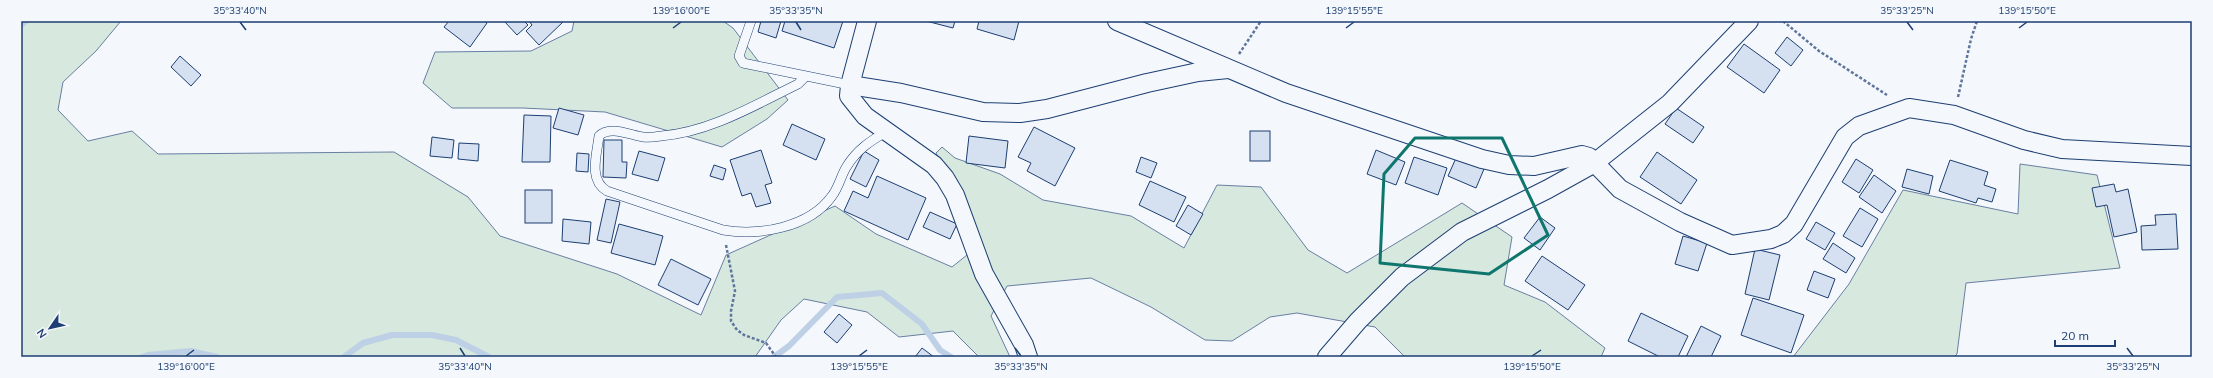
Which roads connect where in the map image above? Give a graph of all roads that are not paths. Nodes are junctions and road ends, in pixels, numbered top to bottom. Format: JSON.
{"nodes":[{"id":1,"x":751,"y":21,"type":"edge"},
{"id":2,"x":867,"y":21,"type":"edge"},
{"id":3,"x":1117,"y":21,"type":"edge"},
{"id":4,"x":1749,"y":21,"type":"edge"},
{"id":5,"x":1229,"y":69,"type":"junction"},
{"id":6,"x":805,"y":77,"type":"junction"},
{"id":7,"x":850,"y":85,"type":"junction"},
{"id":8,"x":886,"y":132,"type":"junction"},
{"id":9,"x":2192,"y":156,"type":"edge"},
{"id":10,"x":1593,"y":164,"type":"junction"},
{"id":11,"x":1028,"y":357,"type":"edge"},
{"id":12,"x":1327,"y":357,"type":"edge"}],
"edges":[{"from":1,"to":6,"type":"lane"},
{"from":2,"to":7,"type":"street"},
{"from":3,"to":5,"type":"street"},
{"from":4,"to":10,"type":"street"},
{"from":5,"to":7,"type":"street"},
{"from":5,"to":10,"type":"street"},
{"from":6,"to":7,"type":"lane"},
{"from":6,"to":8,"type":"lane"},
{"from":7,"to":8,"type":"street"},
{"from":8,"to":11,"type":"street"},
{"from":9,"to":10,"type":"street"},
{"from":10,"to":12,"type":"street"}]}
